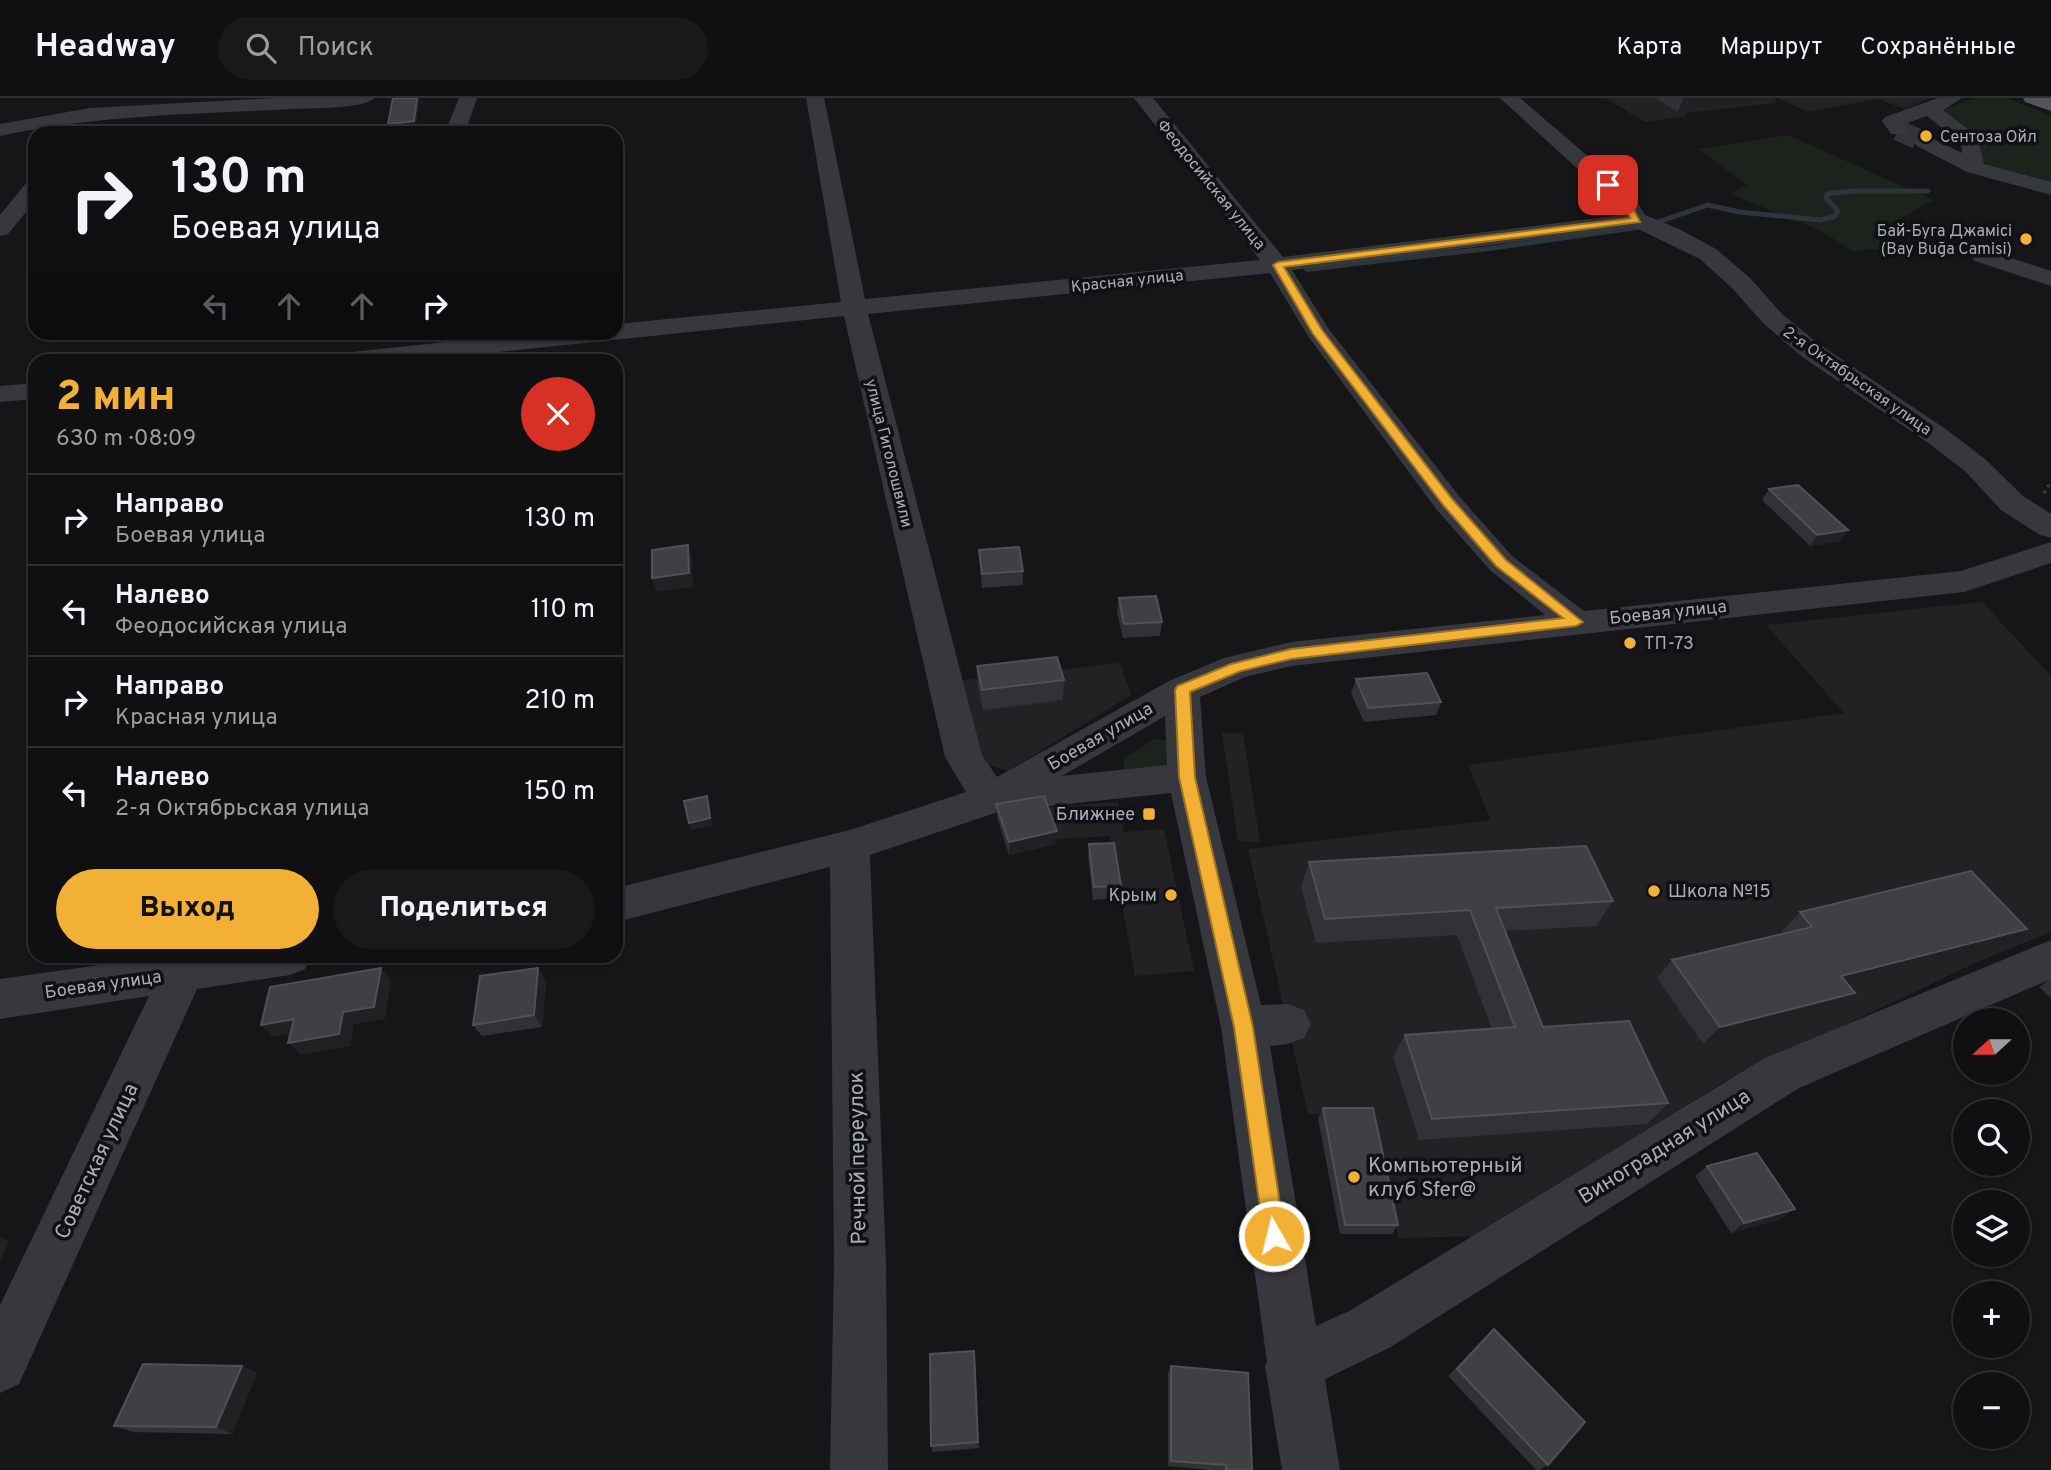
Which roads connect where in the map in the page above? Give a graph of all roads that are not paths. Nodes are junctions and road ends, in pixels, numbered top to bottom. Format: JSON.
{"nodes":[{"id":1,"x":365,"y":98,"type":"edge"},
{"id":2,"x":468,"y":98,"type":"edge"},
{"id":3,"x":815,"y":98,"type":"edge"},
{"id":4,"x":1143,"y":98,"type":"edge"},
{"id":5,"x":1509,"y":98,"type":"edge"},
{"id":6,"x":1953,"y":98,"type":"edge"},
{"id":7,"x":2032,"y":98,"type":"edge"},
{"id":8,"x":2051,"y":105,"type":"edge"},
{"id":9,"x":1930,"y":109,"type":"junction"},
{"id":10,"x":94,"y":112,"type":"junction"},
{"id":11,"x":85,"y":126,"type":"edge"},
{"id":12,"x":458,"y":126,"type":"edge"},
{"id":13,"x":0,"y":130,"type":"edge"},
{"id":14,"x":1898,"y":130,"type":"dead end"},
{"id":15,"x":1924,"y":142,"type":"tunnel mouth"},
{"id":16,"x":1974,"y":167,"type":"junction"},
{"id":17,"x":2051,"y":189,"type":"edge"},
{"id":18,"x":28,"y":195,"type":"edge"},
{"id":19,"x":1636,"y":220,"type":"junction"},
{"id":20,"x":0,"y":229,"type":"edge"},
{"id":21,"x":1983,"y":256,"type":"dead end"},
{"id":22,"x":1278,"y":265,"type":"junction"},
{"id":23,"x":2051,"y":279,"type":"edge"},
{"id":24,"x":854,"y":307,"type":"junction"},
{"id":25,"x":623,"y":331,"type":"edge"},
{"id":26,"x":523,"y":340,"type":"edge"},
{"id":27,"x":371,"y":353,"type":"edge"},
{"id":28,"x":28,"y":392,"type":"edge"},
{"id":29,"x":0,"y":394,"type":"edge"},
{"id":30,"x":2051,"y":528,"type":"edge"},
{"id":31,"x":2051,"y":552,"type":"edge"},
{"id":32,"x":1576,"y":622,"type":"junction"},
{"id":33,"x":1182,"y":690,"type":"junction"},
{"id":34,"x":1187,"y":777,"type":"junction"},
{"id":35,"x":990,"y":799,"type":"junction"},
{"id":36,"x":850,"y":846,"type":"junction"},
{"id":37,"x":623,"y":903,"type":"edge"},
{"id":38,"x":2051,"y":959,"type":"edge"},
{"id":39,"x":187,"y":964,"type":"edge"},
{"id":40,"x":0,"y":999,"type":"edge"},
{"id":41,"x":0,"y":1365,"type":"edge"},
{"id":42,"x":1293,"y":1366,"type":"junction"},
{"id":43,"x":859,"y":1470,"type":"edge"},
{"id":44,"x":1311,"y":1470,"type":"edge"}],
"edges":[{"from":1,"to":10,"type":"street"},
{"from":2,"to":12,"type":"street"},
{"from":3,"to":24,"type":"street","name":"улица Гиголошвили"},
{"from":4,"to":22,"type":"street","name":"Феодосийская улица"},
{"from":5,"to":19,"type":"street"},
{"from":6,"to":9,"type":"street"},
{"from":7,"to":8,"type":"main road"},
{"from":9,"to":14,"type":"street"},
{"from":9,"to":16,"type":"street"},
{"from":10,"to":11,"type":"street"},
{"from":10,"to":13,"type":"street"},
{"from":15,"to":16,"type":"street"},
{"from":16,"to":17,"type":"street"},
{"from":18,"to":20,"type":"street"},
{"from":19,"to":22,"type":"street","name":"Красная улица"},
{"from":19,"to":30,"type":"street","name":"2-я Октябрьская улица"},
{"from":21,"to":23,"type":"street"},
{"from":22,"to":24,"type":"street","name":"Красная улица"},
{"from":22,"to":32,"type":"street","name":"Феодосийская улица"},
{"from":24,"to":25,"type":"street","name":"Красная улица"},
{"from":24,"to":35,"type":"street","name":"улица Гиголошвили"},
{"from":26,"to":27,"type":"street","name":"Красная улица"},
{"from":28,"to":29,"type":"street"},
{"from":31,"to":32,"type":"street","name":"Боевая улица"},
{"from":32,"to":33,"type":"street","name":"Боевая улица"},
{"from":33,"to":34,"type":"street"},
{"from":33,"to":35,"type":"street","name":"Боевая улица"},
{"from":34,"to":35,"type":"street"},
{"from":34,"to":42,"type":"street"},
{"from":35,"to":36,"type":"street","name":"Боевая улица"},
{"from":36,"to":37,"type":"street","name":"Боевая улица"},
{"from":36,"to":43,"type":"street","name":"Речной переулок"},
{"from":38,"to":42,"type":"street","name":"Виноградная улица"},
{"from":39,"to":40,"type":"street","name":"Боевая улица"},
{"from":39,"to":41,"type":"street","name":"Советская улица"},
{"from":42,"to":44,"type":"street"}]}
